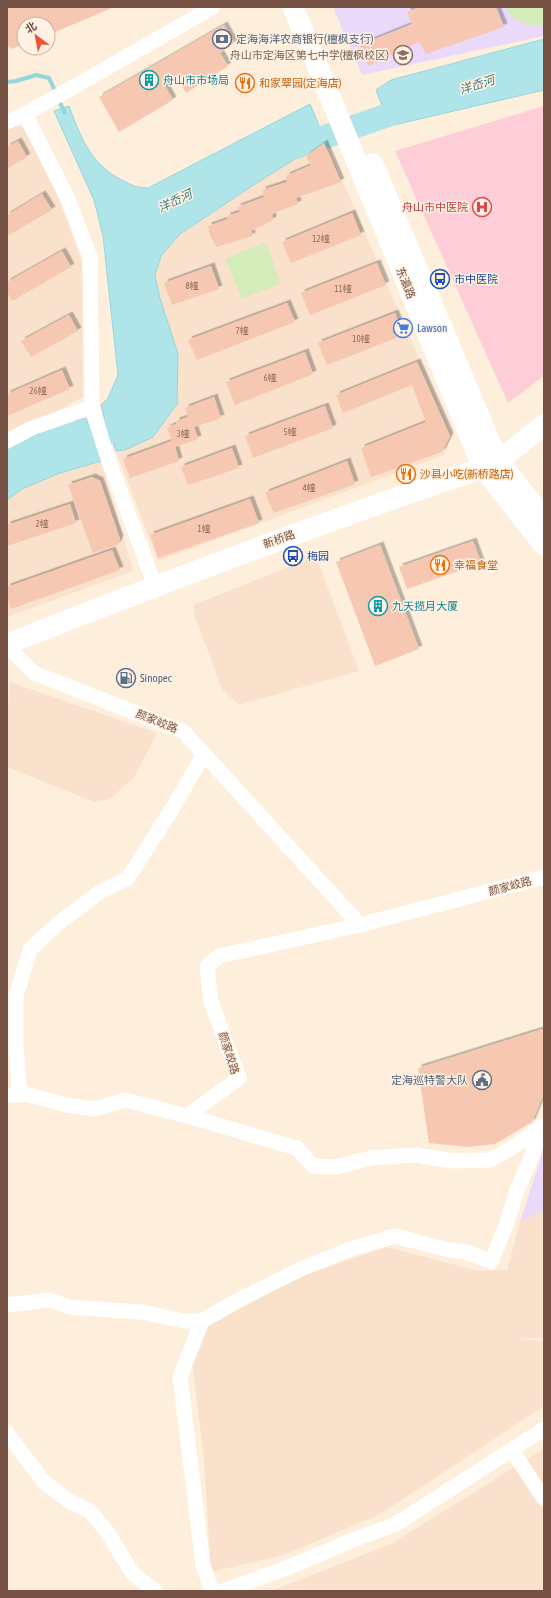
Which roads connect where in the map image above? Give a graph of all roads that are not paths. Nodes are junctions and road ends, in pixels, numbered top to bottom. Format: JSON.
{"nodes":[{"id":1,"x":213,"y":7,"type":"edge"},
{"id":2,"x":293,"y":7,"type":"edge"},
{"id":3,"x":307,"y":7,"type":"edge"},
{"id":4,"x":334,"y":87,"type":"junction"},
{"id":5,"x":25,"y":114,"type":"junction"},
{"id":6,"x":7,"y":122,"type":"edge"},
{"id":7,"x":92,"y":407,"type":"junction"},
{"id":8,"x":544,"y":425,"type":"edge"},
{"id":9,"x":7,"y":441,"type":"edge"},
{"id":10,"x":490,"y":464,"type":"junction"},
{"id":11,"x":544,"y":518,"type":"edge"},
{"id":12,"x":544,"y":545,"type":"edge"},
{"id":13,"x":155,"y":586,"type":"junction"},
{"id":14,"x":7,"y":645,"type":"edge"},
{"id":15,"x":204,"y":754,"type":"junction"},
{"id":16,"x":544,"y":877,"type":"edge"},
{"id":17,"x":360,"y":925,"type":"junction"},
{"id":18,"x":14,"y":1095,"type":"edge"},
{"id":19,"x":187,"y":1116,"type":"junction"},
{"id":20,"x":542,"y":1126,"type":"edge"},
{"id":21,"x":7,"y":1305,"type":"edge"},
{"id":22,"x":202,"y":1321,"type":"junction"},
{"id":23,"x":544,"y":1429,"type":"edge"},
{"id":24,"x":7,"y":1433,"type":"edge"},
{"id":25,"x":512,"y":1450,"type":"junction"},
{"id":26,"x":544,"y":1499,"type":"edge"},
{"id":27,"x":156,"y":1591,"type":"edge"},
{"id":28,"x":212,"y":1591,"type":"edge"},
{"id":29,"x":223,"y":1591,"type":"edge"}],
"edges":[{"from":1,"to":5,"type":"street"},
{"from":2,"to":4,"type":"main road","name":"东瀛路"},
{"from":3,"to":4,"type":"main road","name":"东瀛路"},
{"from":4,"to":10,"type":"main road","name":"东瀛路"},
{"from":5,"to":6,"type":"street"},
{"from":5,"to":7,"type":"street"},
{"from":7,"to":9,"type":"street"},
{"from":7,"to":13,"type":"street"},
{"from":8,"to":10,"type":"main road","name":"新桥路"},
{"from":10,"to":11,"type":"main road","name":"东瀛路"},
{"from":10,"to":12,"type":"main road","name":"东瀛路"},
{"from":10,"to":13,"type":"main road","name":"新桥路"},
{"from":13,"to":14,"type":"main road","name":"新桥路"},
{"from":14,"to":15,"type":"street","name":"颜家峧路"},
{"from":15,"to":17,"type":"street","name":"颜家峧路"},
{"from":15,"to":18,"type":"street"},
{"from":16,"to":17,"type":"street","name":"颜家峧路"},
{"from":17,"to":19,"type":"street","name":"颜家峧路"},
{"from":18,"to":19,"type":"street"},
{"from":19,"to":20,"type":"street"},
{"from":20,"to":22,"type":"street"},
{"from":21,"to":22,"type":"street"},
{"from":22,"to":28,"type":"street"},
{"from":23,"to":25,"type":"street"},
{"from":24,"to":27,"type":"street"},
{"from":25,"to":26,"type":"street"},
{"from":25,"to":29,"type":"street"}]}
